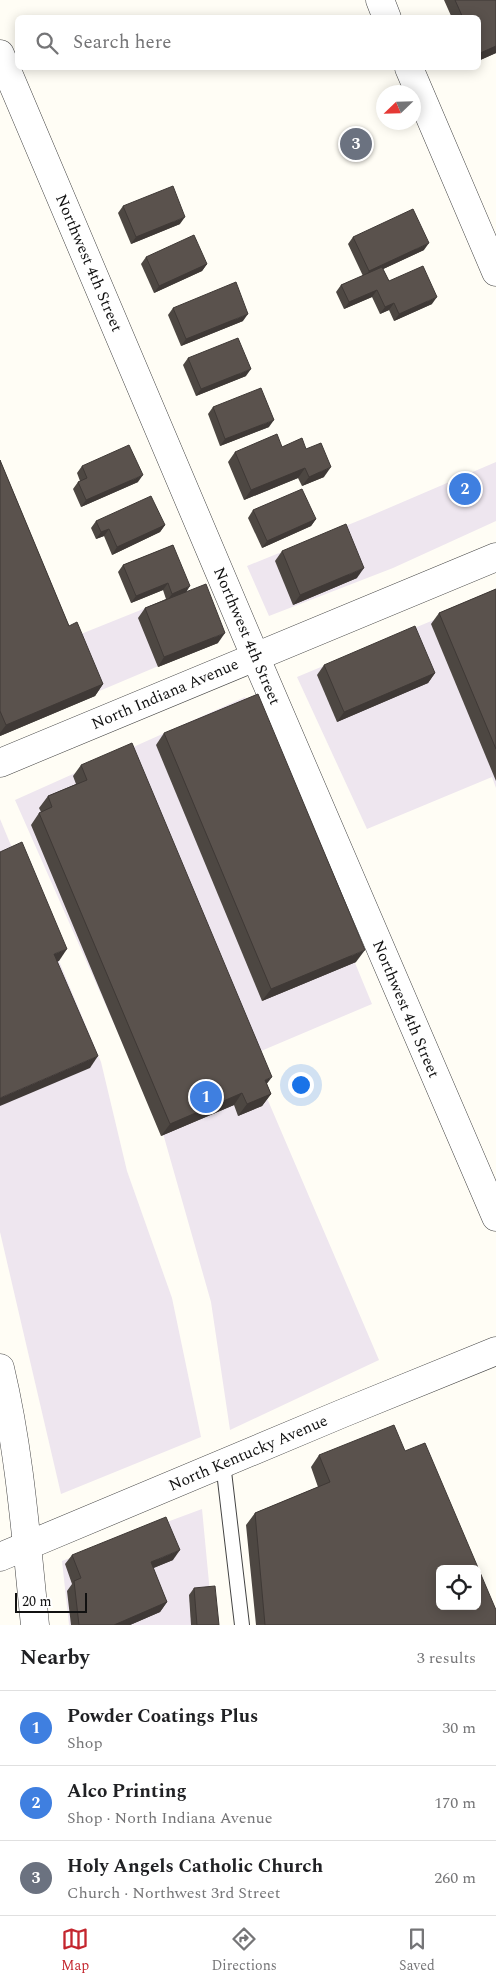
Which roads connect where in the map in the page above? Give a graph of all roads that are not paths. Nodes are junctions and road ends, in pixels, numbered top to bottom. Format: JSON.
{"nodes":[{"id":1,"x":380,"y":0,"type":"edge"},
{"id":2,"x":386,"y":15,"type":"edge"},
{"id":3,"x":0,"y":54,"type":"edge"},
{"id":4,"x":410,"y":70,"type":"edge"},
{"id":5,"x":496,"y":272,"type":"edge"},
{"id":6,"x":496,"y":557,"type":"edge"},
{"id":7,"x":255,"y":656,"type":"junction"},
{"id":8,"x":0,"y":763,"type":"edge"},
{"id":9,"x":496,"y":1218,"type":"edge"},
{"id":10,"x":496,"y":1351,"type":"edge"},
{"id":11,"x":0,"y":1368,"type":"edge"},
{"id":12,"x":223,"y":1463,"type":"junction"},
{"id":13,"x":27,"y":1545,"type":"junction"},
{"id":14,"x":0,"y":1556,"type":"edge"},
{"id":15,"x":35,"y":1625,"type":"edge"},
{"id":16,"x":242,"y":1625,"type":"edge"}],
"edges":[{"from":1,"to":2,"type":"street"},
{"from":3,"to":7,"type":"street","name":"Northwest 4th Street"},
{"from":4,"to":5,"type":"street"},
{"from":6,"to":7,"type":"street","name":"North Indiana Avenue"},
{"from":7,"to":8,"type":"street","name":"North Indiana Avenue"},
{"from":7,"to":9,"type":"street","name":"Northwest 4th Street"},
{"from":10,"to":12,"type":"street","name":"North Kentucky Avenue"},
{"from":11,"to":13,"type":"street"},
{"from":12,"to":13,"type":"street","name":"North Kentucky Avenue"},
{"from":12,"to":16,"type":"lane"},
{"from":13,"to":14,"type":"street","name":"North Kentucky Avenue"},
{"from":13,"to":15,"type":"street"}]}
